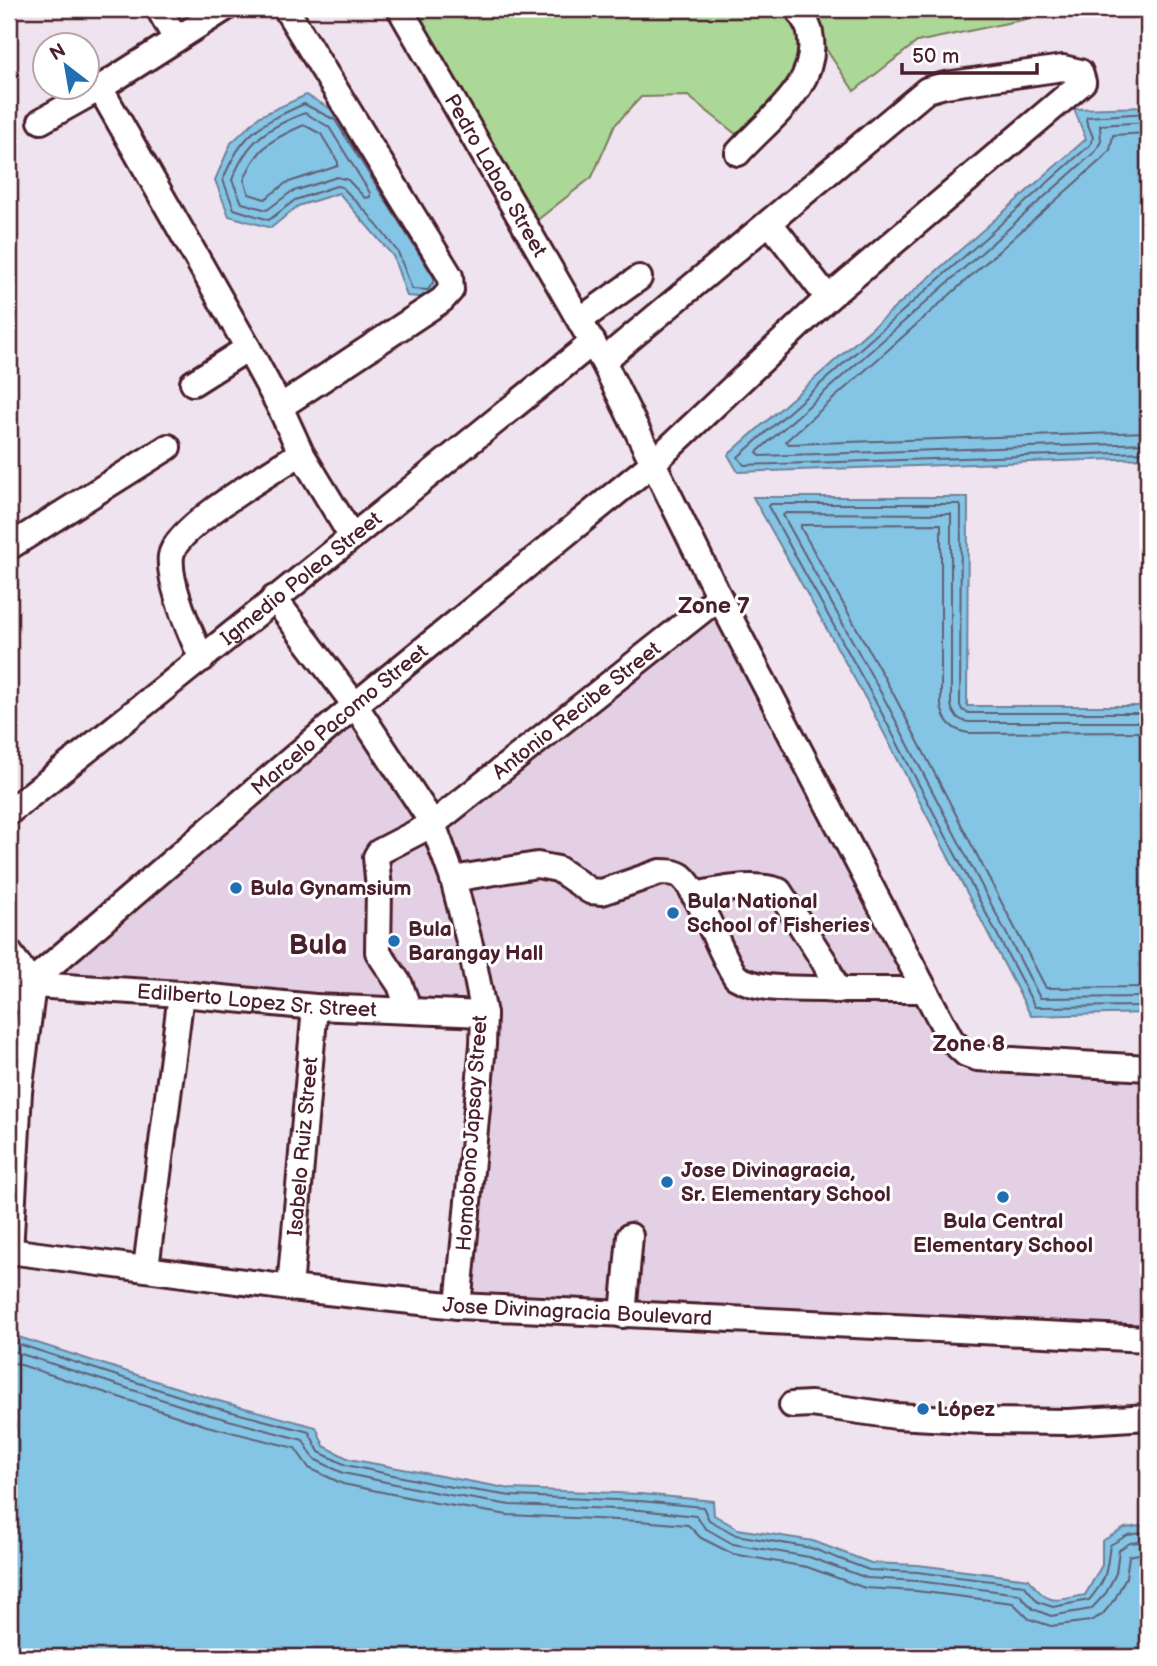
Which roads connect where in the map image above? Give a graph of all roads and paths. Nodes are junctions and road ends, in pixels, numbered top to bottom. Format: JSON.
{"nodes":[{"id":1,"x":159,"y":9,"type":"edge"},
{"id":2,"x":224,"y":9,"type":"edge"},
{"id":3,"x":286,"y":9,"type":"edge"},
{"id":4,"x":400,"y":9,"type":"edge"},
{"id":5,"x":798,"y":9,"type":"edge"},
{"id":6,"x":176,"y":39,"type":"junction"},
{"id":7,"x":102,"y":87,"type":"edge"},
{"id":8,"x":102,"y":92,"type":"edge"},
{"id":9,"x":75,"y":102,"type":"edge"},
{"id":10,"x":41,"y":121,"type":"dead end"},
{"id":11,"x":738,"y":153,"type":"dead end"},
{"id":12,"x":770,"y":223,"type":"junction"},
{"id":13,"x":639,"y":278,"type":"dead end"},
{"id":14,"x":828,"y":298,"type":"junction"},
{"id":15,"x":580,"y":320,"type":"junction"},
{"id":16,"x":248,"y":348,"type":"junction"},
{"id":17,"x":598,"y":352,"type":"junction"},
{"id":18,"x":192,"y":383,"type":"dead end"},
{"id":19,"x":280,"y":407,"type":"junction"},
{"id":20,"x":168,"y":447,"type":"dead end"},
{"id":21,"x":301,"y":453,"type":"junction"},
{"id":22,"x":653,"y":463,"type":"junction"},
{"id":23,"x":352,"y":537,"type":"junction"},
{"id":24,"x":9,"y":547,"type":"edge"},
{"id":25,"x":719,"y":597,"type":"junction"},
{"id":26,"x":274,"y":598,"type":"junction"},
{"id":27,"x":202,"y":659,"type":"junction"},
{"id":28,"x":355,"y":705,"type":"junction"},
{"id":29,"x":9,"y":812,"type":"edge"},
{"id":30,"x":433,"y":824,"type":"junction"},
{"id":31,"x":453,"y":878,"type":"junction"},
{"id":32,"x":694,"y":895,"type":"junction"},
{"id":33,"x":9,"y":951,"type":"edge"},
{"id":34,"x":32,"y":984,"type":"junction"},
{"id":35,"x":924,"y":989,"type":"junction"},
{"id":36,"x":837,"y":990,"type":"junction"},
{"id":37,"x":181,"y":994,"type":"junction"},
{"id":38,"x":9,"y":1001,"type":"edge"},
{"id":39,"x":314,"y":1007,"type":"junction"},
{"id":40,"x":409,"y":1010,"type":"junction"},
{"id":41,"x":484,"y":1014,"type":"junction"},
{"id":42,"x":1148,"y":1068,"type":"edge"},
{"id":43,"x":630,"y":1236,"type":"dead end"},
{"id":44,"x":9,"y":1252,"type":"edge"},
{"id":45,"x":146,"y":1268,"type":"junction"},
{"id":46,"x":290,"y":1288,"type":"junction"},
{"id":47,"x":458,"y":1306,"type":"junction"},
{"id":48,"x":623,"y":1315,"type":"junction"},
{"id":49,"x":1148,"y":1339,"type":"edge"},
{"id":50,"x":792,"y":1405,"type":"dead end"},
{"id":51,"x":1148,"y":1418,"type":"edge"}],
"edges":[{"from":1,"to":6,"type":"street"},
{"from":2,"to":6,"type":"street"},
{"from":3,"to":19,"type":"street"},
{"from":4,"to":15,"type":"street","name":"Pedro Labao Street"},
{"from":5,"to":11,"type":"street"},
{"from":6,"to":7,"type":"street"},
{"from":8,"to":16,"type":"street"},
{"from":9,"to":10,"type":"street"},
{"from":12,"to":14,"type":"street"},
{"from":12,"to":14,"type":"street","name":"Igmedio Polea Street"},
{"from":12,"to":17,"type":"street","name":"Igmedio Polea Street"},
{"from":13,"to":15,"type":"street"},
{"from":14,"to":22,"type":"street","name":"Marcelo Pacomo Street"},
{"from":15,"to":17,"type":"street","name":"Pedro Labao Street"},
{"from":16,"to":18,"type":"street"},
{"from":16,"to":19,"type":"street"},
{"from":17,"to":22,"type":"street","name":"Pedro Labao Street"},
{"from":17,"to":23,"type":"street","name":"Igmedio Polea Street"},
{"from":19,"to":21,"type":"street"},
{"from":20,"to":24,"type":"street"},
{"from":21,"to":23,"type":"street"},
{"from":21,"to":27,"type":"street"},
{"from":22,"to":25,"type":"street","name":"Pedro Labao Street"},
{"from":22,"to":28,"type":"street","name":"Marcelo Pacomo Street"},
{"from":23,"to":26,"type":"street","name":"Igmedio Polea Street"},
{"from":25,"to":30,"type":"street","name":"Antonio Recibe Street"},
{"from":25,"to":35,"type":"street","name":"Pedro Labao Street"},
{"from":26,"to":27,"type":"street","name":"Igmedio Polea Street"},
{"from":26,"to":28,"type":"street","name":"Homobono Japsay Street"},
{"from":27,"to":29,"type":"street","name":"Igmedio Polea Street"},
{"from":28,"to":30,"type":"street","name":"Homobono Japsay Street"},
{"from":28,"to":34,"type":"street","name":"Marcelo Pacomo Street"},
{"from":30,"to":31,"type":"street","name":"Homobono Japsay Street"},
{"from":30,"to":40,"type":"street","name":"Antonio Recibe Street"},
{"from":31,"to":32,"type":"street"},
{"from":31,"to":41,"type":"street","name":"Homobono Japsay Street"},
{"from":32,"to":36,"type":"street"},
{"from":32,"to":36,"type":"street"},
{"from":33,"to":34,"type":"street"},
{"from":34,"to":37,"type":"street","name":"Edilberto Lopez Sr. Street"},
{"from":34,"to":38,"type":"street","name":"Marcelo Pacomo Street"},
{"from":34,"to":44,"type":"street"},
{"from":35,"to":36,"type":"street"},
{"from":35,"to":42,"type":"street","name":"Pedro Labao Street"},
{"from":37,"to":39,"type":"street","name":"Edilberto Lopez Sr. Street"},
{"from":37,"to":45,"type":"street"},
{"from":39,"to":40,"type":"street","name":"Edilberto Lopez Sr. Street"},
{"from":39,"to":46,"type":"street","name":"Isabelo Ruiz Street"},
{"from":40,"to":41,"type":"street","name":"Edilberto Lopez Sr. Street"},
{"from":41,"to":47,"type":"street","name":"Homobono Japsay Street"},
{"from":43,"to":48,"type":"street"},
{"from":44,"to":45,"type":"street","name":"Jose Divinagracia Boulevard"},
{"from":45,"to":46,"type":"street","name":"Jose Divinagracia Boulevard"},
{"from":46,"to":47,"type":"street","name":"Jose Divinagracia Boulevard"},
{"from":47,"to":48,"type":"street","name":"Jose Divinagracia Boulevard"},
{"from":48,"to":49,"type":"street","name":"Jose Divinagracia Boulevard"},
{"from":50,"to":51,"type":"street"}]}
